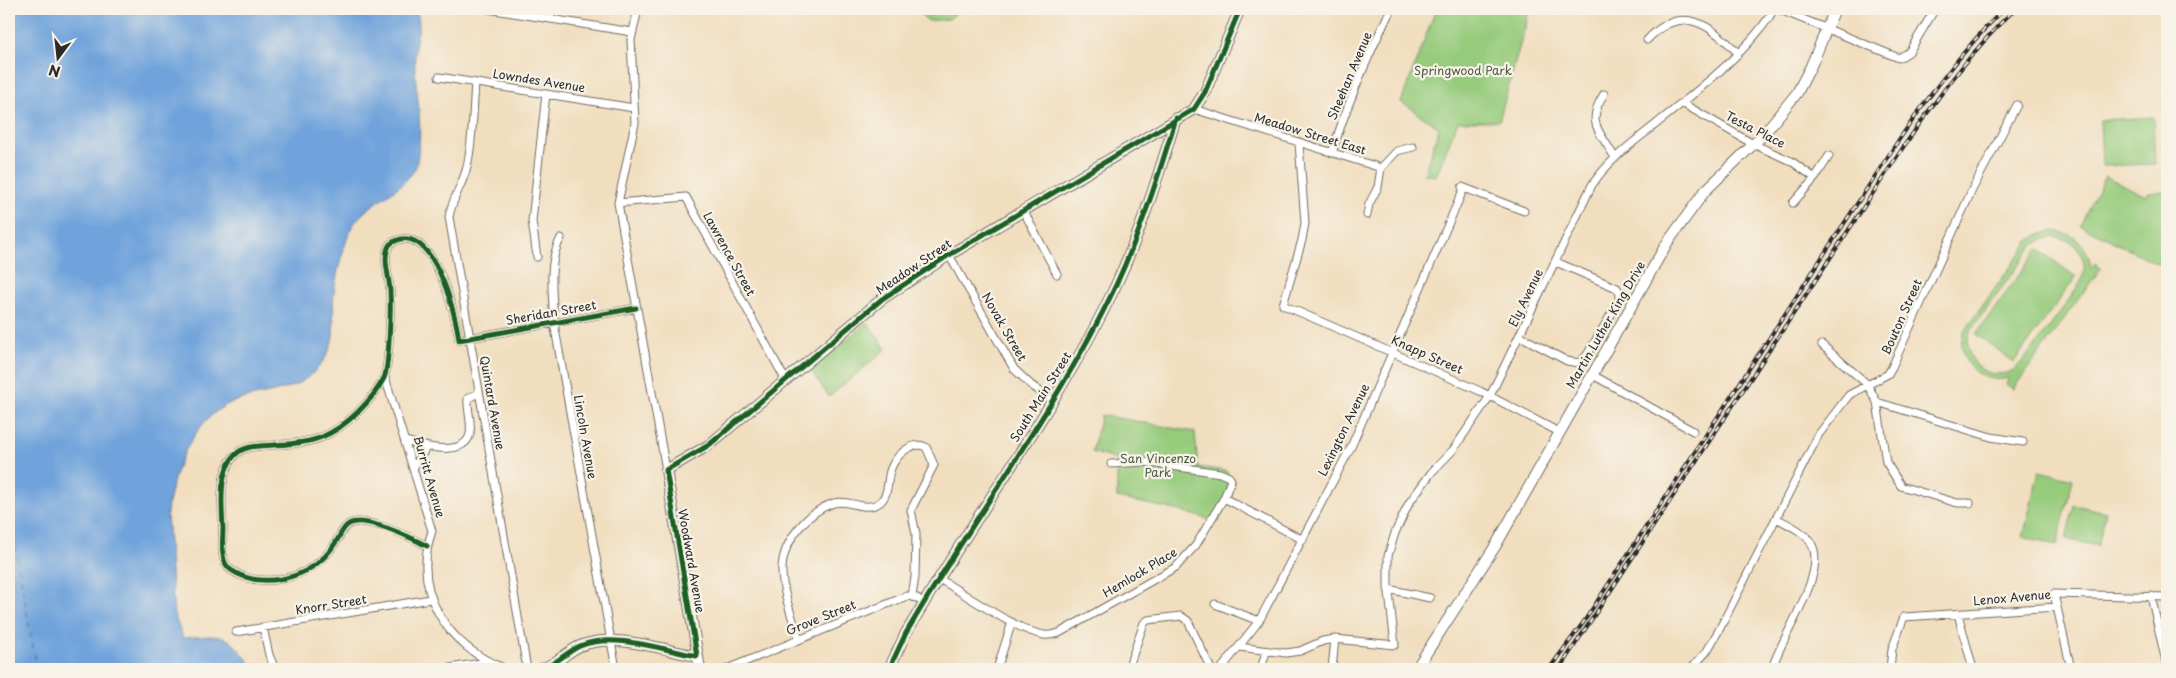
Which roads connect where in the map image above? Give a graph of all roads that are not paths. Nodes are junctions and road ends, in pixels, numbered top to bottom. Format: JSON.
{"nodes":[{"id":1,"x":488,"y":9,"type":"edge"},
{"id":2,"x":638,"y":9,"type":"edge"},
{"id":3,"x":1240,"y":9,"type":"edge"},
{"id":4,"x":1391,"y":9,"type":"edge"},
{"id":5,"x":1774,"y":9,"type":"edge"},
{"id":6,"x":1778,"y":9,"type":"edge"},
{"id":7,"x":1835,"y":9,"type":"edge"},
{"id":8,"x":1935,"y":9,"type":"edge"},
{"id":9,"x":1827,"y":28,"type":"junction"},
{"id":10,"x":632,"y":32,"type":"junction"},
{"id":11,"x":1647,"y":40,"type":"dead end"},
{"id":12,"x":1738,"y":53,"type":"junction"},
{"id":13,"x":440,"y":77,"type":"dead end"},
{"id":14,"x":475,"y":83,"type":"junction"},
{"id":15,"x":546,"y":94,"type":"junction"},
{"id":16,"x":1604,"y":94,"type":"dead end"},
{"id":17,"x":1682,"y":104,"type":"junction"},
{"id":18,"x":2017,"y":105,"type":"dead end"},
{"id":19,"x":634,"y":108,"type":"junction"},
{"id":20,"x":1194,"y":109,"type":"junction"},
{"id":21,"x":1176,"y":118,"type":"junction"},
{"id":22,"x":1299,"y":144,"type":"junction"},
{"id":23,"x":1753,"y":144,"type":"junction"},
{"id":24,"x":1413,"y":147,"type":"dead end"},
{"id":25,"x":1332,"y":153,"type":"junction"},
{"id":26,"x":1829,"y":156,"type":"dead end"},
{"id":27,"x":1615,"y":158,"type":"junction"},
{"id":28,"x":1382,"y":168,"type":"junction"},
{"id":29,"x":1815,"y":178,"type":"junction"},
{"id":30,"x":618,"y":203,"type":"junction"},
{"id":31,"x":1793,"y":204,"type":"dead end"},
{"id":32,"x":1023,"y":210,"type":"junction"},
{"id":33,"x":1524,"y":211,"type":"dead end"},
{"id":34,"x":1367,"y":215,"type":"dead end"},
{"id":35,"x":561,"y":238,"type":"dead end"},
{"id":36,"x":949,"y":255,"type":"junction"},
{"id":37,"x":537,"y":257,"type":"dead end"},
{"id":38,"x":1556,"y":262,"type":"junction"},
{"id":39,"x":1057,"y":274,"type":"dead end"},
{"id":40,"x":636,"y":308,"type":"junction"},
{"id":41,"x":554,"y":323,"type":"junction"},
{"id":42,"x":1520,"y":336,"type":"junction"},
{"id":43,"x":470,"y":338,"type":"junction"},
{"id":44,"x":1822,"y":345,"type":"dead end"},
{"id":45,"x":1393,"y":352,"type":"junction"},
{"id":46,"x":1591,"y":374,"type":"junction"},
{"id":47,"x":385,"y":377,"type":"junction"},
{"id":48,"x":786,"y":381,"type":"junction"},
{"id":49,"x":1867,"y":384,"type":"junction"},
{"id":50,"x":479,"y":393,"type":"junction"},
{"id":51,"x":1490,"y":396,"type":"junction"},
{"id":52,"x":1052,"y":400,"type":"junction"},
{"id":53,"x":1878,"y":402,"type":"junction"},
{"id":54,"x":1694,"y":431,"type":"dead end"},
{"id":55,"x":1559,"y":432,"type":"junction"},
{"id":56,"x":406,"y":441,"type":"junction"},
{"id":57,"x":2023,"y":442,"type":"dead end"},
{"id":58,"x":426,"y":448,"type":"junction"},
{"id":59,"x":1111,"y":464,"type":"dead end"},
{"id":60,"x":414,"y":467,"type":"junction"},
{"id":61,"x":666,"y":470,"type":"junction"},
{"id":62,"x":1224,"y":498,"type":"junction"},
{"id":63,"x":1970,"y":503,"type":"dead end"},
{"id":64,"x":1776,"y":518,"type":"junction"},
{"id":65,"x":1302,"y":540,"type":"junction"},
{"id":66,"x":427,"y":546,"type":"junction"},
{"id":67,"x":938,"y":578,"type":"junction"},
{"id":68,"x":1388,"y":589,"type":"junction"},
{"id":69,"x":912,"y":596,"type":"junction"},
{"id":70,"x":2151,"y":596,"type":"junction"},
{"id":71,"x":2167,"y":597,"type":"edge"},
{"id":72,"x":1430,"y":598,"type":"dead end"},
{"id":73,"x":430,"y":600,"type":"junction"},
{"id":74,"x":924,"y":603,"type":"junction"},
{"id":75,"x":1215,"y":604,"type":"dead end"},
{"id":76,"x":2057,"y":607,"type":"junction"},
{"id":77,"x":1958,"y":614,"type":"junction"},
{"id":78,"x":1259,"y":621,"type":"junction"},
{"id":79,"x":1012,"y":622,"type":"junction"},
{"id":80,"x":263,"y":627,"type":"junction"},
{"id":81,"x":236,"y":632,"type":"dead end"},
{"id":82,"x":799,"y":639,"type":"junction"},
{"id":83,"x":1335,"y":639,"type":"junction"},
{"id":84,"x":610,"y":640,"type":"junction"},
{"id":85,"x":1239,"y":646,"type":"junction"},
{"id":86,"x":1266,"y":652,"type":"junction"},
{"id":87,"x":697,"y":656,"type":"junction"},
{"id":88,"x":487,"y":662,"type":"junction"},
{"id":89,"x":2167,"y":666,"type":"edge"},
{"id":90,"x":276,"y":669,"type":"edge"},
{"id":91,"x":444,"y":669,"type":"edge"},
{"id":92,"x":506,"y":669,"type":"edge"},
{"id":93,"x":527,"y":669,"type":"edge"},
{"id":94,"x":541,"y":669,"type":"edge"},
{"id":95,"x":616,"y":669,"type":"edge"},
{"id":96,"x":700,"y":669,"type":"edge"},
{"id":97,"x":727,"y":669,"type":"edge"},
{"id":98,"x":889,"y":669,"type":"edge"},
{"id":99,"x":998,"y":669,"type":"edge"},
{"id":100,"x":1128,"y":669,"type":"edge"},
{"id":101,"x":1211,"y":669,"type":"edge"},
{"id":102,"x":1221,"y":669,"type":"edge"},
{"id":103,"x":1261,"y":669,"type":"edge"},
{"id":104,"x":1332,"y":669,"type":"edge"},
{"id":105,"x":1416,"y":669,"type":"edge"},
{"id":106,"x":1691,"y":669,"type":"edge"},
{"id":107,"x":1772,"y":669,"type":"edge"},
{"id":108,"x":1890,"y":669,"type":"edge"},
{"id":109,"x":1973,"y":669,"type":"edge"},
{"id":110,"x":2071,"y":669,"type":"edge"}],
"edges":[{"from":1,"to":10,"type":"street"},
{"from":2,"to":10,"type":"street","name":"Woodward Avenue"},
{"from":3,"to":20,"type":"main road"},
{"from":4,"to":25,"type":"street","name":"Sheehan Avenue"},
{"from":5,"to":12,"type":"street","name":"Ely Avenue"},
{"from":6,"to":9,"type":"street"},
{"from":7,"to":9,"type":"main road","name":"Martin Luther King Drive"},
{"from":8,"to":9,"type":"street"},
{"from":9,"to":23,"type":"main road","name":"Martin Luther King Drive"},
{"from":10,"to":19,"type":"street","name":"Woodward Avenue"},
{"from":11,"to":12,"type":"street"},
{"from":12,"to":17,"type":"street","name":"Ely Avenue"},
{"from":13,"to":14,"type":"street","name":"Lowndes Avenue"},
{"from":14,"to":15,"type":"street","name":"Lowndes Avenue"},
{"from":14,"to":43,"type":"street","name":"Quintard Avenue"},
{"from":15,"to":19,"type":"street","name":"Lowndes Avenue"},
{"from":15,"to":37,"type":"street"},
{"from":16,"to":27,"type":"street"},
{"from":17,"to":23,"type":"street","name":"Testa Place"},
{"from":17,"to":27,"type":"street","name":"Ely Avenue"},
{"from":18,"to":49,"type":"street","name":"Bouton Street"},
{"from":19,"to":30,"type":"street","name":"Woodward Avenue"},
{"from":20,"to":21,"type":"main road","name":"Meadow Street"},
{"from":20,"to":22,"type":"street","name":"Meadow Street East"},
{"from":21,"to":32,"type":"main road","name":"Meadow Street"},
{"from":21,"to":52,"type":"main road","name":"South Main Street"},
{"from":22,"to":25,"type":"street","name":"Meadow Street East"},
{"from":22,"to":45,"type":"street","name":"Knapp Street"},
{"from":23,"to":29,"type":"street","name":"Testa Place"},
{"from":23,"to":46,"type":"main road","name":"Martin Luther King Drive"},
{"from":24,"to":28,"type":"street"},
{"from":25,"to":28,"type":"street","name":"Meadow Street East"},
{"from":26,"to":29,"type":"street"},
{"from":27,"to":38,"type":"street","name":"Ely Avenue"},
{"from":28,"to":34,"type":"street"},
{"from":29,"to":31,"type":"street"},
{"from":30,"to":40,"type":"street","name":"Woodward Avenue"},
{"from":30,"to":48,"type":"street","name":"Lawrence Street"},
{"from":32,"to":36,"type":"main road","name":"Meadow Street"},
{"from":32,"to":39,"type":"street"},
{"from":33,"to":45,"type":"street","name":"Lexington Avenue"},
{"from":35,"to":41,"type":"street","name":"Lincoln Avenue"},
{"from":36,"to":48,"type":"main road","name":"Meadow Street"},
{"from":36,"to":52,"type":"street","name":"Novak Street"},
{"from":38,"to":42,"type":"street","name":"Ely Avenue"},
{"from":38,"to":42,"type":"street"},
{"from":40,"to":41,"type":"street","name":"Sheridan Street"},
{"from":40,"to":61,"type":"street","name":"Woodward Avenue"},
{"from":41,"to":43,"type":"street","name":"Sheridan Street"},
{"from":41,"to":84,"type":"street","name":"Lincoln Avenue"},
{"from":42,"to":51,"type":"street","name":"Ely Avenue"},
{"from":43,"to":47,"type":"street"},
{"from":43,"to":50,"type":"street","name":"Quintard Avenue"},
{"from":44,"to":49,"type":"street"},
{"from":45,"to":51,"type":"street","name":"Knapp Street"},
{"from":45,"to":65,"type":"street","name":"Lexington Avenue"},
{"from":46,"to":54,"type":"street"},
{"from":46,"to":55,"type":"main road","name":"Martin Luther King Drive"},
{"from":47,"to":56,"type":"street","name":"Burritt Avenue"},
{"from":47,"to":66,"type":"street"},
{"from":48,"to":61,"type":"main road","name":"Meadow Street"},
{"from":49,"to":53,"type":"street"},
{"from":49,"to":64,"type":"street","name":"Bouton Street"},
{"from":50,"to":58,"type":"street"},
{"from":50,"to":93,"type":"street","name":"Quintard Avenue"},
{"from":51,"to":55,"type":"street","name":"Knapp Street"},
{"from":51,"to":68,"type":"street","name":"Ely Avenue"},
{"from":52,"to":67,"type":"main road","name":"South Main Street"},
{"from":53,"to":57,"type":"street"},
{"from":53,"to":63,"type":"street"},
{"from":55,"to":105,"type":"main road","name":"Martin Luther King Drive"},
{"from":56,"to":58,"type":"street"},
{"from":56,"to":60,"type":"street","name":"Burritt Avenue"},
{"from":58,"to":60,"type":"street"},
{"from":59,"to":62,"type":"street"},
{"from":60,"to":66,"type":"street","name":"Burritt Avenue"},
{"from":61,"to":87,"type":"main road","name":"Woodward Avenue"},
{"from":62,"to":65,"type":"street"},
{"from":62,"to":79,"type":"street","name":"Hemlock Place"},
{"from":64,"to":106,"type":"street","name":"Bouton Street"},
{"from":64,"to":107,"type":"street"},
{"from":65,"to":78,"type":"street","name":"Lexington Avenue"},
{"from":66,"to":73,"type":"street","name":"Burritt Avenue"},
{"from":67,"to":74,"type":"main road","name":"South Main Street"},
{"from":67,"to":79,"type":"street"},
{"from":68,"to":72,"type":"street"},
{"from":68,"to":83,"type":"street","name":"Ely Avenue"},
{"from":69,"to":74,"type":"street"},
{"from":69,"to":82,"type":"street","name":"Grove Street"},
{"from":69,"to":82,"type":"street"},
{"from":70,"to":71,"type":"street","name":"Lenox Avenue"},
{"from":70,"to":76,"type":"street","name":"Lenox Avenue"},
{"from":70,"to":89,"type":"street"},
{"from":73,"to":80,"type":"street","name":"Knorr Street"},
{"from":73,"to":88,"type":"street"},
{"from":74,"to":98,"type":"main road","name":"South Main Street"},
{"from":75,"to":78,"type":"street"},
{"from":76,"to":77,"type":"street","name":"Lenox Avenue"},
{"from":76,"to":110,"type":"street"},
{"from":77,"to":108,"type":"street","name":"Lenox Avenue"},
{"from":77,"to":109,"type":"street"},
{"from":78,"to":85,"type":"street","name":"Lexington Avenue"},
{"from":79,"to":99,"type":"street"},
{"from":80,"to":81,"type":"street","name":"Knorr Street"},
{"from":80,"to":90,"type":"street"},
{"from":82,"to":97,"type":"street","name":"Grove Street"},
{"from":83,"to":86,"type":"street"},
{"from":83,"to":104,"type":"street"},
{"from":84,"to":87,"type":"main road"},
{"from":84,"to":94,"type":"main road"},
{"from":84,"to":95,"type":"street","name":"Lincoln Avenue"},
{"from":85,"to":86,"type":"street"},
{"from":85,"to":102,"type":"street","name":"Lexington Avenue"},
{"from":86,"to":103,"type":"street"},
{"from":87,"to":96,"type":"main road","name":"Woodward Avenue"},
{"from":88,"to":91,"type":"street"},
{"from":88,"to":92,"type":"street"},
{"from":100,"to":101,"type":"street"}]}
